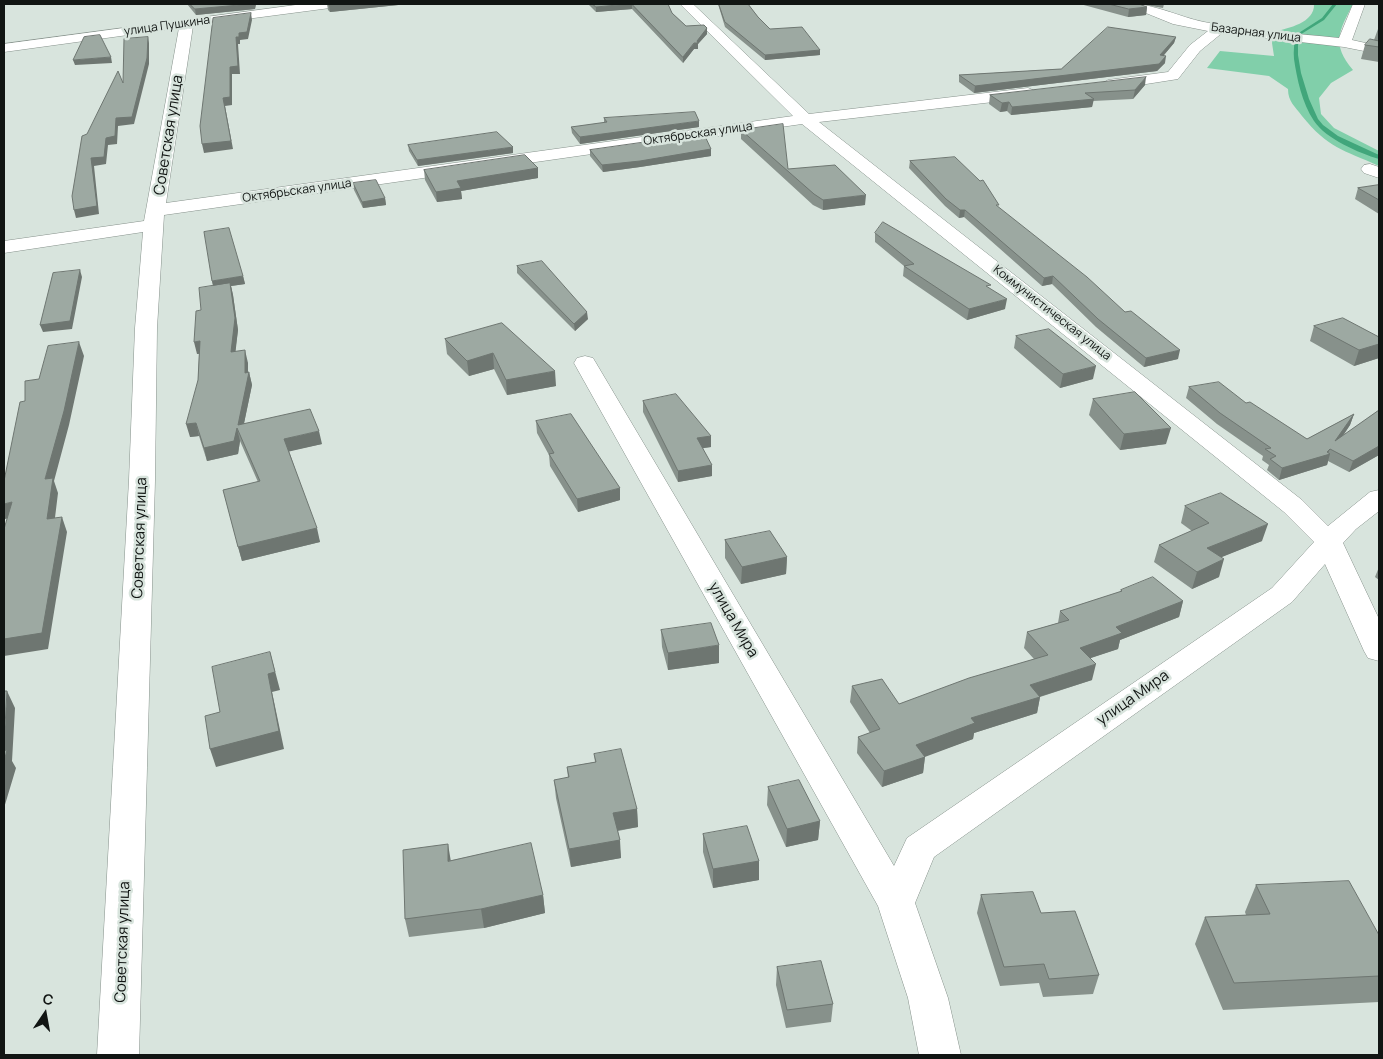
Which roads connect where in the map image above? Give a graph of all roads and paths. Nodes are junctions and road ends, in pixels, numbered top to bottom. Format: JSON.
{"nodes":[{"id":1,"x":330,"y":4,"type":"edge"},
{"id":2,"x":686,"y":4,"type":"edge"},
{"id":3,"x":1136,"y":4,"type":"edge"},
{"id":4,"x":1359,"y":4,"type":"edge"},
{"id":5,"x":278,"y":7,"type":"edge"},
{"id":6,"x":1150,"y":7,"type":"edge"},
{"id":7,"x":187,"y":23,"type":"junction"},
{"id":8,"x":1219,"y":29,"type":"junction"},
{"id":9,"x":1344,"y":43,"type":"junction"},
{"id":10,"x":4,"y":48,"type":"edge"},
{"id":11,"x":1379,"y":50,"type":"edge"},
{"id":12,"x":1093,"y":86,"type":"edge"},
{"id":13,"x":1044,"y":92,"type":"edge"},
{"id":14,"x":804,"y":119,"type":"junction"},
{"id":15,"x":155,"y":218,"type":"junction"},
{"id":16,"x":4,"y":247,"type":"edge"},
{"id":17,"x":585,"y":363,"type":"dead end"},
{"id":18,"x":1379,"y":498,"type":"edge"},
{"id":19,"x":1328,"y":542,"type":"junction"},
{"id":20,"x":1379,"y":651,"type":"edge"},
{"id":21,"x":896,"y":903,"type":"junction"},
{"id":22,"x":118,"y":1055,"type":"edge"},
{"id":23,"x":940,"y":1055,"type":"edge"}],
"edges":[{"from":1,"to":5,"type":"street","name":"улица Пушкина"},
{"from":2,"to":14,"type":"street","name":"Коммунистическая улица"},
{"from":3,"to":6,"type":"street","name":"Базарная улица"},
{"from":4,"to":9,"type":"street"},
{"from":5,"to":7,"type":"street","name":"улица Пушкина"},
{"from":6,"to":8,"type":"street","name":"Базарная улица"},
{"from":7,"to":10,"type":"street","name":"улица Пушкина"},
{"from":7,"to":15,"type":"street","name":"Советская улица"},
{"from":8,"to":9,"type":"street","name":"Базарная улица"},
{"from":8,"to":12,"type":"street"},
{"from":9,"to":11,"type":"street","name":"Базарная улица"},
{"from":13,"to":14,"type":"street","name":"Октябрьская улица"},
{"from":14,"to":15,"type":"street","name":"Октябрьская улица"},
{"from":14,"to":19,"type":"street","name":"Коммунистическая улица"},
{"from":15,"to":16,"type":"street","name":"Октябрьская улица"},
{"from":15,"to":22,"type":"street","name":"Советская улица"},
{"from":17,"to":21,"type":"street","name":"улица Мира"},
{"from":18,"to":19,"type":"street","name":"улица Мира"},
{"from":19,"to":20,"type":"street","name":"Коммунистическая улица"},
{"from":19,"to":21,"type":"street","name":"улица Мира"},
{"from":21,"to":23,"type":"street","name":"улица Мира"}]}
